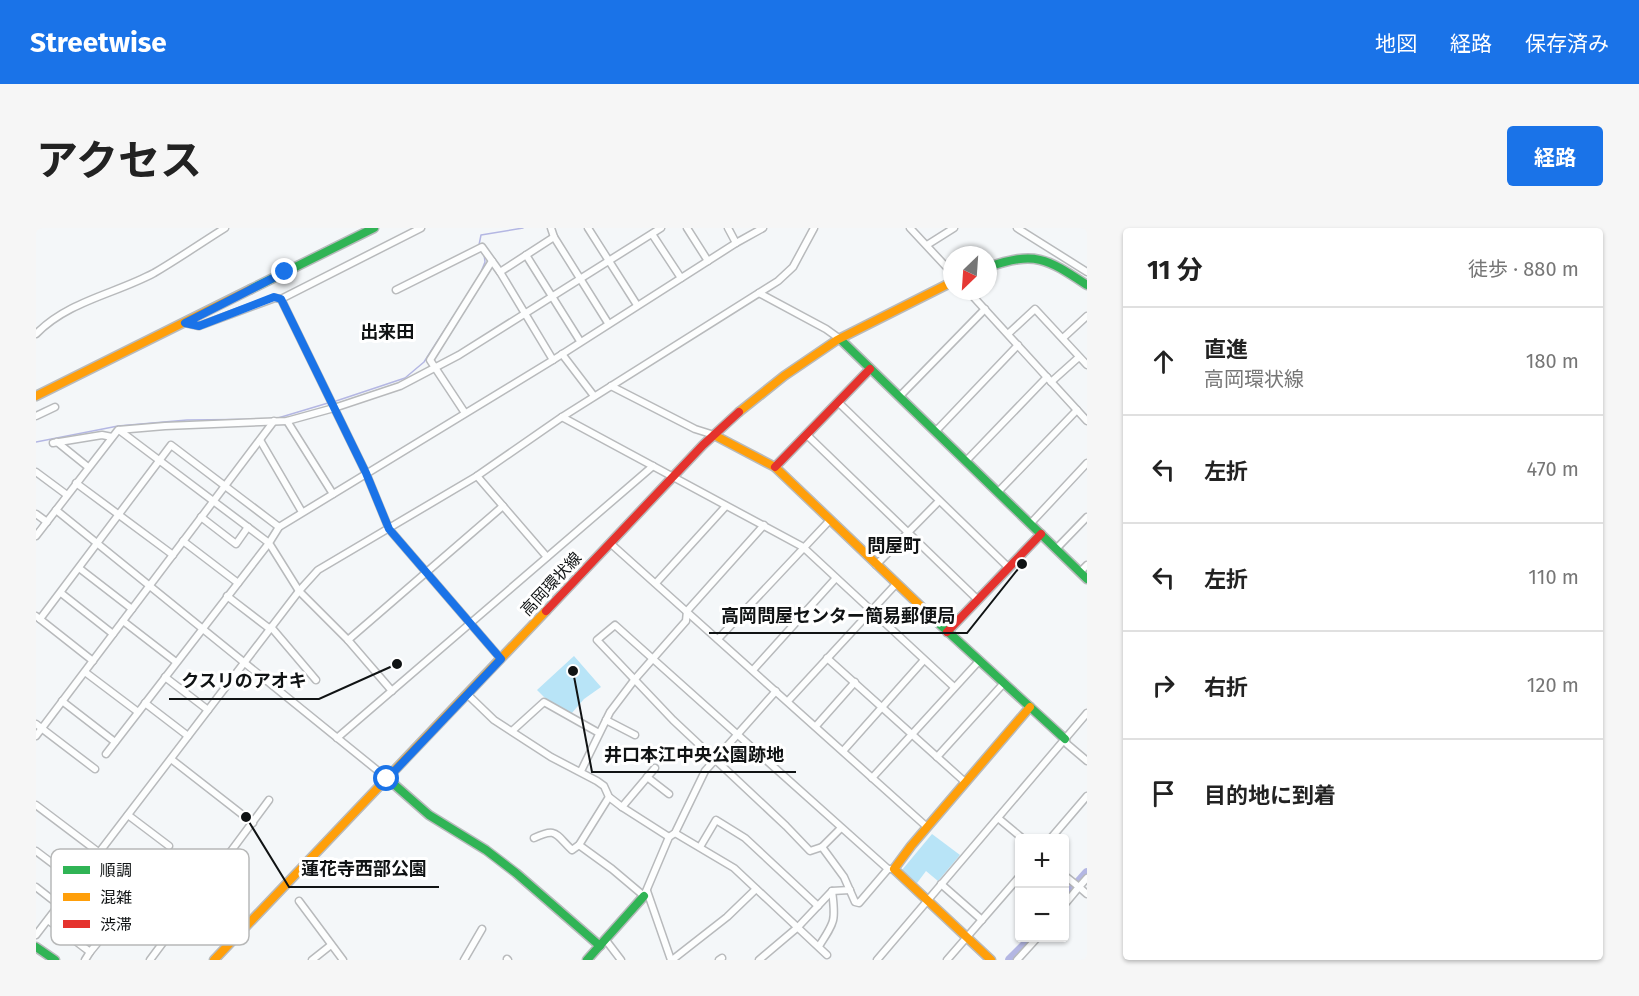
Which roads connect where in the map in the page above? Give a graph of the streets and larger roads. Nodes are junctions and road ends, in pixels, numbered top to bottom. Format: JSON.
{"nodes":[{"id":1,"x":225,"y":228,"type":"edge"},
{"id":2,"x":374,"y":228,"type":"edge"},
{"id":3,"x":421,"y":228,"type":"edge"},
{"id":4,"x":551,"y":228,"type":"edge"},
{"id":5,"x":589,"y":228,"type":"edge"},
{"id":6,"x":661,"y":228,"type":"edge"},
{"id":7,"x":687,"y":228,"type":"edge"},
{"id":8,"x":728,"y":228,"type":"edge"},
{"id":9,"x":763,"y":228,"type":"edge"},
{"id":10,"x":814,"y":228,"type":"edge"},
{"id":11,"x":910,"y":228,"type":"edge"},
{"id":12,"x":954,"y":228,"type":"edge"},
{"id":13,"x":1017,"y":228,"type":"edge"},
{"id":14,"x":652,"y":234,"type":"junction"},
{"id":15,"x":554,"y":237,"type":"junction"},
{"id":16,"x":736,"y":243,"type":"junction"},
{"id":17,"x":927,"y":245,"type":"junction"},
{"id":18,"x":526,"y":255,"type":"junction"},
{"id":19,"x":492,"y":261,"type":"junction"},
{"id":20,"x":610,"y":261,"type":"junction"},
{"id":21,"x":708,"y":261,"type":"junction"},
{"id":22,"x":943,"y":263,"type":"edge"},
{"id":23,"x":997,"y":264,"type":"edge"},
{"id":24,"x":500,"y":272,"type":"junction"},
{"id":25,"x":1087,"y":272,"type":"edge"},
{"id":26,"x":681,"y":278,"type":"junction"},
{"id":27,"x":581,"y":279,"type":"junction"},
{"id":28,"x":1087,"y":285,"type":"edge"},
{"id":29,"x":943,"y":287,"type":"edge"},
{"id":30,"x":396,"y":290,"type":"dead end"},
{"id":31,"x":759,"y":293,"type":"junction"},
{"id":32,"x":553,"y":296,"type":"junction"},
{"id":33,"x":281,"y":299,"type":"junction"},
{"id":34,"x":976,"y":300,"type":"edge"},
{"id":35,"x":637,"y":305,"type":"junction"},
{"id":36,"x":985,"y":309,"type":"junction"},
{"id":37,"x":525,"y":315,"type":"junction"},
{"id":38,"x":1087,"y":316,"type":"edge"},
{"id":39,"x":185,"y":323,"type":"junction"},
{"id":40,"x":608,"y":323,"type":"junction"},
{"id":41,"x":36,"y":334,"type":"edge"},
{"id":42,"x":1008,"y":334,"type":"junction"},
{"id":43,"x":1063,"y":338,"type":"junction"},
{"id":44,"x":840,"y":339,"type":"junction"},
{"id":45,"x":580,"y":341,"type":"junction"},
{"id":46,"x":1018,"y":345,"type":"junction"},
{"id":47,"x":562,"y":354,"type":"junction"},
{"id":48,"x":1079,"y":357,"type":"junction"},
{"id":49,"x":553,"y":360,"type":"junction"},
{"id":50,"x":1087,"y":365,"type":"edge"},
{"id":51,"x":435,"y":367,"type":"junction"},
{"id":52,"x":870,"y":369,"type":"junction"},
{"id":53,"x":1049,"y":380,"type":"junction"},
{"id":54,"x":611,"y":386,"type":"junction"},
{"id":55,"x":36,"y":396,"type":"edge"},
{"id":56,"x":594,"y":396,"type":"junction"},
{"id":57,"x":899,"y":397,"type":"junction"},
{"id":58,"x":838,"y":402,"type":"junction"},
{"id":59,"x":56,"y":406,"type":"dead end"},
{"id":60,"x":334,"y":408,"type":"junction"},
{"id":61,"x":1077,"y":410,"type":"junction"},
{"id":62,"x":465,"y":413,"type":"junction"},
{"id":63,"x":36,"y":416,"type":"edge"},
{"id":64,"x":561,"y":417,"type":"junction"},
{"id":65,"x":274,"y":421,"type":"junction"},
{"id":66,"x":287,"y":421,"type":"junction"},
{"id":67,"x":1087,"y":421,"type":"edge"},
{"id":68,"x":118,"y":430,"type":"junction"},
{"id":69,"x":935,"y":432,"type":"junction"},
{"id":70,"x":714,"y":435,"type":"junction"},
{"id":71,"x":807,"y":435,"type":"junction"},
{"id":72,"x":112,"y":437,"type":"junction"},
{"id":73,"x":260,"y":440,"type":"junction"},
{"id":74,"x":159,"y":460,"type":"junction"},
{"id":75,"x":966,"y":461,"type":"junction"},
{"id":76,"x":1087,"y":463,"type":"edge"},
{"id":77,"x":653,"y":466,"type":"junction"},
{"id":78,"x":775,"y":467,"type":"junction"},
{"id":79,"x":88,"y":468,"type":"junction"},
{"id":80,"x":36,"y":472,"type":"edge"},
{"id":81,"x":366,"y":473,"type":"junction"},
{"id":82,"x":477,"y":476,"type":"junction"},
{"id":83,"x":674,"y":477,"type":"junction"},
{"id":84,"x":76,"y":483,"type":"junction"},
{"id":85,"x":224,"y":486,"type":"junction"},
{"id":86,"x":998,"y":492,"type":"junction"},
{"id":87,"x":333,"y":494,"type":"junction"},
{"id":88,"x":67,"y":495,"type":"junction"},
{"id":89,"x":214,"y":501,"type":"junction"},
{"id":90,"x":939,"y":501,"type":"junction"},
{"id":91,"x":503,"y":506,"type":"junction"},
{"id":92,"x":726,"y":506,"type":"junction"},
{"id":93,"x":56,"y":510,"type":"junction"},
{"id":94,"x":302,"y":512,"type":"junction"},
{"id":95,"x":36,"y":514,"type":"edge"},
{"id":96,"x":119,"y":514,"type":"junction"},
{"id":97,"x":201,"y":517,"type":"junction"},
{"id":98,"x":1087,"y":517,"type":"edge"},
{"id":99,"x":830,"y":520,"type":"junction"},
{"id":100,"x":47,"y":522,"type":"junction"},
{"id":101,"x":1031,"y":524,"type":"junction"},
{"id":102,"x":765,"y":525,"type":"junction"},
{"id":103,"x":248,"y":527,"type":"junction"},
{"id":104,"x":279,"y":527,"type":"junction"},
{"id":105,"x":389,"y":529,"type":"junction"},
{"id":106,"x":908,"y":533,"type":"junction"},
{"id":107,"x":1041,"y":534,"type":"junction"},
{"id":108,"x":36,"y":536,"type":"edge"},
{"id":109,"x":183,"y":541,"type":"junction"},
{"id":110,"x":98,"y":543,"type":"junction"},
{"id":111,"x":269,"y":543,"type":"junction"},
{"id":112,"x":610,"y":543,"type":"junction"},
{"id":113,"x":803,"y":547,"type":"junction"},
{"id":114,"x":1056,"y":549,"type":"junction"},
{"id":115,"x":173,"y":555,"type":"junction"},
{"id":116,"x":548,"y":557,"type":"junction"},
{"id":117,"x":876,"y":565,"type":"junction"},
{"id":118,"x":1087,"y":565,"type":"edge"},
{"id":119,"x":79,"y":568,"type":"junction"},
{"id":120,"x":1009,"y":568,"type":"junction"},
{"id":121,"x":427,"y":572,"type":"junction"},
{"id":122,"x":1084,"y":576,"type":"edge"},
{"id":123,"x":836,"y":578,"type":"junction"},
{"id":124,"x":238,"y":583,"type":"junction"},
{"id":125,"x":656,"y":583,"type":"junction"},
{"id":126,"x":896,"y":584,"type":"junction"},
{"id":127,"x":150,"y":585,"type":"junction"},
{"id":128,"x":299,"y":591,"type":"junction"},
{"id":129,"x":61,"y":593,"type":"junction"},
{"id":130,"x":227,"y":596,"type":"junction"},
{"id":131,"x":978,"y":600,"type":"junction"},
{"id":132,"x":132,"y":609,"type":"junction"},
{"id":133,"x":687,"y":611,"type":"junction"},
{"id":134,"x":870,"y":611,"type":"junction"},
{"id":135,"x":38,"y":618,"type":"edge"},
{"id":136,"x":123,"y":621,"type":"junction"},
{"id":137,"x":470,"y":623,"type":"junction"},
{"id":138,"x":270,"y":628,"type":"junction"},
{"id":139,"x":202,"y":629,"type":"junction"},
{"id":140,"x":947,"y":632,"type":"junction"},
{"id":141,"x":113,"y":634,"type":"junction"},
{"id":142,"x":348,"y":639,"type":"junction"},
{"id":143,"x":718,"y":639,"type":"junction"},
{"id":144,"x":827,"y":658,"type":"junction"},
{"id":145,"x":501,"y":659,"type":"junction"},
{"id":146,"x":654,"y":659,"type":"junction"},
{"id":147,"x":924,"y":660,"type":"junction"},
{"id":148,"x":979,"y":660,"type":"junction"},
{"id":149,"x":93,"y":661,"type":"junction"},
{"id":150,"x":176,"y":662,"type":"junction"},
{"id":151,"x":244,"y":662,"type":"junction"},
{"id":152,"x":753,"y":670,"type":"junction"},
{"id":153,"x":85,"y":672,"type":"junction"},
{"id":154,"x":165,"y":677,"type":"junction"},
{"id":155,"x":635,"y":679,"type":"junction"},
{"id":156,"x":316,"y":680,"type":"dead end"},
{"id":157,"x":855,"y":682,"type":"junction"},
{"id":158,"x":1004,"y":683,"type":"junction"},
{"id":159,"x":954,"y":687,"type":"junction"},
{"id":160,"x":392,"y":691,"type":"junction"},
{"id":161,"x":776,"y":691,"type":"junction"},
{"id":162,"x":467,"y":694,"type":"junction"},
{"id":163,"x":62,"y":701,"type":"junction"},
{"id":164,"x":788,"y":701,"type":"junction"},
{"id":165,"x":145,"y":703,"type":"junction"},
{"id":166,"x":882,"y":707,"type":"junction"},
{"id":167,"x":1030,"y":707,"type":"junction"},
{"id":168,"x":208,"y":710,"type":"junction"},
{"id":169,"x":138,"y":712,"type":"junction"},
{"id":170,"x":1087,"y":713,"type":"edge"},
{"id":171,"x":606,"y":720,"type":"junction"},
{"id":172,"x":39,"y":726,"type":"edge"},
{"id":173,"x":816,"y":726,"type":"junction"},
{"id":174,"x":512,"y":731,"type":"junction"},
{"id":175,"x":599,"y":733,"type":"junction"},
{"id":176,"x":912,"y":734,"type":"junction"},
{"id":177,"x":635,"y":735,"type":"dead end"},
{"id":178,"x":738,"y":735,"type":"junction"},
{"id":179,"x":36,"y":736,"type":"edge"},
{"id":180,"x":188,"y":736,"type":"junction"},
{"id":181,"x":337,"y":738,"type":"junction"},
{"id":182,"x":1065,"y":739,"type":"junction"},
{"id":183,"x":115,"y":741,"type":"junction"},
{"id":184,"x":843,"y":751,"type":"junction"},
{"id":185,"x":106,"y":754,"type":"dead end"},
{"id":186,"x":937,"y":757,"type":"junction"},
{"id":187,"x":171,"y":759,"type":"junction"},
{"id":188,"x":715,"y":760,"type":"junction"},
{"id":189,"x":1087,"y":761,"type":"edge"},
{"id":190,"x":655,"y":768,"type":"dead end"},
{"id":191,"x":94,"y":769,"type":"dead end"},
{"id":192,"x":581,"y":771,"type":"junction"},
{"id":193,"x":647,"y":777,"type":"junction"},
{"id":194,"x":872,"y":778,"type":"junction"},
{"id":195,"x":387,"y":779,"type":"junction"},
{"id":196,"x":965,"y":782,"type":"junction"},
{"id":197,"x":669,"y":794,"type":"dead end"},
{"id":198,"x":1087,"y":796,"type":"edge"},
{"id":199,"x":609,"y":797,"type":"junction"},
{"id":200,"x":269,"y":800,"type":"dead end"},
{"id":201,"x":36,"y":805,"type":"edge"},
{"id":202,"x":622,"y":807,"type":"junction"},
{"id":203,"x":128,"y":815,"type":"junction"},
{"id":204,"x":998,"y":818,"type":"junction"},
{"id":205,"x":253,"y":824,"type":"junction"},
{"id":206,"x":927,"y":827,"type":"junction"},
{"id":207,"x":842,"y":828,"type":"junction"},
{"id":208,"x":1017,"y":834,"type":"edge"},
{"id":209,"x":1054,"y":834,"type":"edge"},
{"id":210,"x":672,"y":835,"type":"junction"},
{"id":211,"x":534,"y":838,"type":"dead end"},
{"id":212,"x":579,"y":845,"type":"junction"},
{"id":213,"x":169,"y":846,"type":"dead end"},
{"id":214,"x":700,"y":847,"type":"junction"},
{"id":215,"x":822,"y":847,"type":"junction"},
{"id":216,"x":94,"y":849,"type":"edge"},
{"id":217,"x":102,"y":849,"type":"edge"},
{"id":218,"x":234,"y":849,"type":"edge"},
{"id":219,"x":36,"y":851,"type":"edge"},
{"id":220,"x":51,"y":862,"type":"edge"},
{"id":221,"x":891,"y":869,"type":"junction"},
{"id":222,"x":1069,"y":878,"type":"edge"},
{"id":223,"x":1087,"y":878,"type":"edge"},
{"id":224,"x":1015,"y":882,"type":"edge"},
{"id":225,"x":941,"y":884,"type":"junction"},
{"id":226,"x":36,"y":887,"type":"edge"},
{"id":227,"x":1079,"y":887,"type":"junction"},
{"id":228,"x":756,"y":889,"type":"junction"},
{"id":229,"x":850,"y":890,"type":"junction"},
{"id":230,"x":832,"y":891,"type":"junction"},
{"id":231,"x":645,"y":894,"type":"junction"},
{"id":232,"x":1087,"y":894,"type":"edge"},
{"id":233,"x":51,"y":899,"type":"edge"},
{"id":234,"x":1069,"y":899,"type":"edge"},
{"id":235,"x":928,"y":900,"type":"junction"},
{"id":236,"x":299,"y":901,"type":"dead end"},
{"id":237,"x":818,"y":906,"type":"junction"},
{"id":238,"x":51,"y":917,"type":"edge"},
{"id":239,"x":982,"y":920,"type":"junction"},
{"id":240,"x":48,"y":921,"type":"junction"},
{"id":241,"x":51,"y":923,"type":"edge"},
{"id":242,"x":249,"y":923,"type":"edge"},
{"id":243,"x":798,"y":927,"type":"junction"},
{"id":244,"x":482,"y":929,"type":"dead end"},
{"id":245,"x":36,"y":935,"type":"edge"},
{"id":246,"x":967,"y":937,"type":"junction"},
{"id":247,"x":602,"y":942,"type":"junction"},
{"id":248,"x":1033,"y":942,"type":"edge"},
{"id":249,"x":81,"y":945,"type":"edge"},
{"id":250,"x":96,"y":945,"type":"edge"},
{"id":251,"x":161,"y":945,"type":"edge"},
{"id":252,"x":228,"y":945,"type":"edge"},
{"id":253,"x":331,"y":945,"type":"junction"},
{"id":254,"x":819,"y":946,"type":"junction"},
{"id":255,"x":36,"y":947,"type":"edge"},
{"id":256,"x":90,"y":952,"type":"junction"},
{"id":257,"x":827,"y":955,"type":"dead end"},
{"id":258,"x":764,"y":958,"type":"edge"},
{"id":259,"x":55,"y":960,"type":"edge"},
{"id":260,"x":85,"y":960,"type":"edge"},
{"id":261,"x":150,"y":960,"type":"edge"},
{"id":262,"x":214,"y":960,"type":"edge"},
{"id":263,"x":312,"y":960,"type":"edge"},
{"id":264,"x":343,"y":960,"type":"edge"},
{"id":265,"x":465,"y":960,"type":"edge"},
{"id":266,"x":587,"y":960,"type":"edge"},
{"id":267,"x":621,"y":960,"type":"edge"},
{"id":268,"x":671,"y":960,"type":"edge"},
{"id":269,"x":877,"y":960,"type":"edge"},
{"id":270,"x":947,"y":960,"type":"edge"},
{"id":271,"x":991,"y":960,"type":"edge"},
{"id":272,"x":1017,"y":960,"type":"edge"}],
"edges":[{"from":1,"to":41,"type":"street"},
{"from":2,"to":39,"type":"street"},
{"from":3,"to":33,"type":"street"},
{"from":4,"to":15,"type":"street"},
{"from":5,"to":20,"type":"street"},
{"from":6,"to":14,"type":"street"},
{"from":7,"to":21,"type":"street"},
{"from":8,"to":16,"type":"street"},
{"from":9,"to":16,"type":"street"},
{"from":10,"to":31,"type":"street"},
{"from":11,"to":17,"type":"street"},
{"from":12,"to":17,"type":"street"},
{"from":13,"to":25,"type":"street"},
{"from":14,"to":20,"type":"street"},
{"from":14,"to":26,"type":"street"},
{"from":15,"to":18,"type":"street"},
{"from":15,"to":27,"type":"street"},
{"from":16,"to":21,"type":"street"},
{"from":17,"to":22,"type":"street"},
{"from":18,"to":24,"type":"street"},
{"from":18,"to":32,"type":"street"},
{"from":19,"to":24,"type":"street"},
{"from":19,"to":30,"type":"street"},
{"from":19,"to":51,"type":"street"},
{"from":20,"to":27,"type":"street"},
{"from":20,"to":35,"type":"street"},
{"from":21,"to":26,"type":"street"},
{"from":23,"to":28,"type":"street"},
{"from":24,"to":37,"type":"street"},
{"from":26,"to":35,"type":"street"},
{"from":27,"to":32,"type":"street"},
{"from":27,"to":40,"type":"street"},
{"from":29,"to":44,"type":"street","name":"高岡環状線"},
{"from":31,"to":44,"type":"street"},
{"from":31,"to":54,"type":"street"},
{"from":32,"to":37,"type":"street"},
{"from":32,"to":45,"type":"street"},
{"from":33,"to":39,"type":"street"},
{"from":33,"to":60,"type":"street"},
{"from":34,"to":36,"type":"street"},
{"from":35,"to":40,"type":"street"},
{"from":36,"to":42,"type":"street"},
{"from":36,"to":57,"type":"street"},
{"from":37,"to":49,"type":"street"},
{"from":37,"to":51,"type":"street"},
{"from":38,"to":43,"type":"street"},
{"from":39,"to":55,"type":"street"},
{"from":40,"to":45,"type":"street"},
{"from":42,"to":43,"type":"street"},
{"from":42,"to":46,"type":"street"},
{"from":43,"to":48,"type":"street"},
{"from":44,"to":52,"type":"street"},
{"from":44,"to":70,"type":"street","name":"高岡環状線"},
{"from":45,"to":47,"type":"street"},
{"from":46,"to":53,"type":"street"},
{"from":46,"to":69,"type":"street"},
{"from":47,"to":49,"type":"street"},
{"from":47,"to":56,"type":"street"},
{"from":48,"to":50,"type":"street"},
{"from":48,"to":53,"type":"street"},
{"from":49,"to":62,"type":"street"},
{"from":51,"to":60,"type":"street"},
{"from":51,"to":62,"type":"street"},
{"from":52,"to":57,"type":"street"},
{"from":52,"to":58,"type":"street"},
{"from":53,"to":61,"type":"street"},
{"from":53,"to":75,"type":"street"},
{"from":54,"to":56,"type":"street"},
{"from":54,"to":70,"type":"street"},
{"from":56,"to":64,"type":"street"},
{"from":57,"to":69,"type":"street"},
{"from":58,"to":71,"type":"street"},
{"from":58,"to":90,"type":"street"},
{"from":59,"to":63,"type":"street"},
{"from":60,"to":66,"type":"street"},
{"from":60,"to":81,"type":"street"},
{"from":61,"to":67,"type":"street"},
{"from":61,"to":86,"type":"street"},
{"from":62,"to":81,"type":"street"},
{"from":64,"to":77,"type":"street"},
{"from":64,"to":82,"type":"street"},
{"from":65,"to":66,"type":"street"},
{"from":65,"to":68,"type":"street"},
{"from":65,"to":73,"type":"street"},
{"from":66,"to":87,"type":"street"},
{"from":68,"to":72,"type":"street"},
{"from":68,"to":74,"type":"street"},
{"from":69,"to":75,"type":"street"},
{"from":70,"to":78,"type":"street"},
{"from":70,"to":83,"type":"street","name":"高岡環状線"},
{"from":71,"to":78,"type":"street"},
{"from":71,"to":106,"type":"street"},
{"from":72,"to":79,"type":"street"},
{"from":72,"to":79,"type":"street"},
{"from":73,"to":85,"type":"street"},
{"from":73,"to":94,"type":"street"},
{"from":74,"to":85,"type":"street"},
{"from":74,"to":89,"type":"street"},
{"from":74,"to":96,"type":"street"},
{"from":75,"to":86,"type":"street"},
{"from":76,"to":101,"type":"street"},
{"from":77,"to":83,"type":"street"},
{"from":77,"to":116,"type":"street"},
{"from":78,"to":99,"type":"street"},
{"from":79,"to":84,"type":"street"},
{"from":80,"to":88,"type":"street"},
{"from":81,"to":87,"type":"street"},
{"from":81,"to":105,"type":"street"},
{"from":82,"to":91,"type":"street"},
{"from":82,"to":105,"type":"street"},
{"from":83,"to":92,"type":"street"},
{"from":83,"to":112,"type":"street","name":"高岡環状線"},
{"from":84,"to":88,"type":"street"},
{"from":84,"to":96,"type":"street"},
{"from":85,"to":89,"type":"street"},
{"from":85,"to":104,"type":"street"},
{"from":86,"to":101,"type":"street"},
{"from":87,"to":94,"type":"street"},
{"from":88,"to":93,"type":"street"},
{"from":89,"to":97,"type":"street"},
{"from":89,"to":103,"type":"street"},
{"from":90,"to":106,"type":"street"},
{"from":90,"to":120,"type":"street"},
{"from":91,"to":116,"type":"street"},
{"from":91,"to":121,"type":"street"},
{"from":92,"to":102,"type":"street"},
{"from":92,"to":125,"type":"street"},
{"from":93,"to":100,"type":"street"},
{"from":93,"to":110,"type":"street"},
{"from":94,"to":104,"type":"street"},
{"from":95,"to":100,"type":"street"},
{"from":96,"to":110,"type":"street"},
{"from":96,"to":115,"type":"street"},
{"from":97,"to":103,"type":"street"},
{"from":97,"to":109,"type":"street"},
{"from":98,"to":114,"type":"street"},
{"from":99,"to":113,"type":"street"},
{"from":99,"to":117,"type":"street"},
{"from":100,"to":108,"type":"street"},
{"from":101,"to":107,"type":"street"},
{"from":102,"to":113,"type":"street"},
{"from":102,"to":133,"type":"street"},
{"from":103,"to":111,"type":"street"},
{"from":104,"to":111,"type":"street"},
{"from":105,"to":121,"type":"street"},
{"from":105,"to":128,"type":"street"},
{"from":106,"to":117,"type":"street"},
{"from":106,"to":131,"type":"street"},
{"from":107,"to":114,"type":"street"},
{"from":107,"to":120,"type":"street"},
{"from":109,"to":115,"type":"street"},
{"from":109,"to":124,"type":"street"},
{"from":110,"to":119,"type":"street"},
{"from":110,"to":127,"type":"street"},
{"from":111,"to":124,"type":"street"},
{"from":111,"to":128,"type":"street"},
{"from":112,"to":125,"type":"street"},
{"from":112,"to":145,"type":"street","name":"高岡環状線"},
{"from":113,"to":123,"type":"street"},
{"from":113,"to":143,"type":"street"},
{"from":114,"to":122,"type":"street"},
{"from":115,"to":127,"type":"street"},
{"from":116,"to":137,"type":"street"},
{"from":117,"to":126,"type":"street"},
{"from":118,"to":122,"type":"street"},
{"from":119,"to":129,"type":"street"},
{"from":119,"to":132,"type":"street"},
{"from":120,"to":131,"type":"street"},
{"from":121,"to":137,"type":"street"},
{"from":121,"to":142,"type":"street"},
{"from":123,"to":134,"type":"street"},
{"from":123,"to":152,"type":"street"},
{"from":124,"to":130,"type":"street"},
{"from":125,"to":133,"type":"street"},
{"from":126,"to":134,"type":"street"},
{"from":126,"to":140,"type":"street"},
{"from":127,"to":132,"type":"street"},
{"from":127,"to":139,"type":"street"},
{"from":128,"to":138,"type":"street"},
{"from":128,"to":142,"type":"street"},
{"from":129,"to":135,"type":"street"},
{"from":129,"to":141,"type":"street"},
{"from":130,"to":138,"type":"street"},
{"from":130,"to":139,"type":"street"},
{"from":131,"to":140,"type":"street"},
{"from":132,"to":136,"type":"street"},
{"from":133,"to":143,"type":"street"},
{"from":133,"to":146,"type":"street"},
{"from":134,"to":144,"type":"street"},
{"from":134,"to":147,"type":"street"},
{"from":135,"to":149,"type":"street"},
{"from":136,"to":141,"type":"street"},
{"from":136,"to":150,"type":"street"},
{"from":137,"to":145,"type":"street"},
{"from":137,"to":160,"type":"street"},
{"from":138,"to":151,"type":"street"},
{"from":138,"to":156,"type":"street"},
{"from":139,"to":150,"type":"street"},
{"from":139,"to":151,"type":"street"},
{"from":140,"to":148,"type":"street"},
{"from":141,"to":149,"type":"street"},
{"from":142,"to":160,"type":"street"},
{"from":143,"to":152,"type":"street"},
{"from":144,"to":157,"type":"street"},
{"from":144,"to":164,"type":"street"},
{"from":145,"to":162,"type":"street","name":"高岡環状線"},
{"from":146,"to":155,"type":"street"},
{"from":146,"to":155,"type":"street"},
{"from":146,"to":178,"type":"street"},
{"from":147,"to":159,"type":"street"},
{"from":147,"to":166,"type":"street"},
{"from":148,"to":158,"type":"street"},
{"from":148,"to":159,"type":"street"},
{"from":149,"to":153,"type":"street"},
{"from":150,"to":154,"type":"street"},
{"from":151,"to":168,"type":"street"},
{"from":151,"to":181,"type":"street"},
{"from":152,"to":161,"type":"street"},
{"from":153,"to":163,"type":"street"},
{"from":153,"to":169,"type":"street"},
{"from":154,"to":165,"type":"street"},
{"from":154,"to":168,"type":"street"},
{"from":155,"to":171,"type":"street"},
{"from":155,"to":188,"type":"street"},
{"from":157,"to":166,"type":"street"},
{"from":157,"to":173,"type":"street"},
{"from":158,"to":167,"type":"street"},
{"from":158,"to":186,"type":"street"},
{"from":159,"to":176,"type":"street"},
{"from":160,"to":181,"type":"street"},
{"from":161,"to":164,"type":"street"},
{"from":161,"to":178,"type":"street"},
{"from":162,"to":174,"type":"street"},
{"from":162,"to":195,"type":"street","name":"高岡環状線"},
{"from":163,"to":172,"type":"street"},
{"from":163,"to":183,"type":"street"},
{"from":164,"to":173,"type":"street"},
{"from":165,"to":169,"type":"street"},
{"from":165,"to":180,"type":"street"},
{"from":166,"to":176,"type":"street"},
{"from":166,"to":184,"type":"street"},
{"from":167,"to":182,"type":"street"},
{"from":167,"to":196,"type":"street"},
{"from":168,"to":180,"type":"street"},
{"from":169,"to":183,"type":"street"},
{"from":170,"to":182,"type":"street"},
{"from":171,"to":175,"type":"street"},
{"from":171,"to":177,"type":"street"},
{"from":172,"to":179,"type":"street"},
{"from":172,"to":191,"type":"street"},
{"from":173,"to":184,"type":"street"},
{"from":174,"to":175,"type":"street"},
{"from":174,"to":192,"type":"street"},
{"from":175,"to":192,"type":"street"},
{"from":176,"to":186,"type":"street"},
{"from":176,"to":194,"type":"street"},
{"from":178,"to":188,"type":"street"},
{"from":178,"to":207,"type":"street"},
{"from":180,"to":187,"type":"street"},
{"from":181,"to":195,"type":"street"},
{"from":182,"to":189,"type":"street"},
{"from":182,"to":204,"type":"street"},
{"from":183,"to":185,"type":"street"},
{"from":184,"to":194,"type":"street"},
{"from":186,"to":196,"type":"street"},
{"from":187,"to":203,"type":"street"},
{"from":187,"to":205,"type":"street"},
{"from":188,"to":210,"type":"street"},
{"from":188,"to":215,"type":"street"},
{"from":190,"to":193,"type":"street"},
{"from":192,"to":199,"type":"street"},
{"from":193,"to":197,"type":"street"},
{"from":193,"to":202,"type":"street"},
{"from":194,"to":206,"type":"street"},
{"from":195,"to":242,"type":"street","name":"高岡環状線"},
{"from":195,"to":247,"type":"street"},
{"from":196,"to":206,"type":"street"},
{"from":198,"to":209,"type":"street"},
{"from":199,"to":202,"type":"street"},
{"from":199,"to":212,"type":"street"},
{"from":200,"to":205,"type":"street"},
{"from":201,"to":216,"type":"street"},
{"from":202,"to":210,"type":"street"},
{"from":203,"to":213,"type":"street"},
{"from":203,"to":217,"type":"street"},
{"from":204,"to":208,"type":"street"},
{"from":204,"to":225,"type":"street"},
{"from":205,"to":218,"type":"street"},
{"from":206,"to":221,"type":"street"},
{"from":207,"to":215,"type":"street"},
{"from":207,"to":221,"type":"street"},
{"from":210,"to":214,"type":"street"},
{"from":210,"to":231,"type":"street"},
{"from":211,"to":212,"type":"street"},
{"from":212,"to":231,"type":"street"},
{"from":214,"to":228,"type":"street"},
{"from":214,"to":237,"type":"street"},
{"from":215,"to":229,"type":"street"},
{"from":219,"to":220,"type":"street"},
{"from":221,"to":229,"type":"street"},
{"from":221,"to":235,"type":"street"},
{"from":222,"to":227,"type":"street"},
{"from":223,"to":227,"type":"street"},
{"from":224,"to":239,"type":"street"},
{"from":225,"to":235,"type":"street"},
{"from":225,"to":239,"type":"street"},
{"from":226,"to":233,"type":"street"},
{"from":227,"to":232,"type":"street"},
{"from":227,"to":234,"type":"street"},
{"from":228,"to":243,"type":"street"},
{"from":228,"to":268,"type":"street"},
{"from":229,"to":230,"type":"street"},
{"from":230,"to":237,"type":"street"},
{"from":230,"to":254,"type":"street"},
{"from":231,"to":247,"type":"street"},
{"from":231,"to":268,"type":"street"},
{"from":235,"to":246,"type":"street"},
{"from":235,"to":269,"type":"street"},
{"from":236,"to":253,"type":"street"},
{"from":237,"to":243,"type":"street"},
{"from":238,"to":240,"type":"street"},
{"from":239,"to":246,"type":"street"},
{"from":240,"to":241,"type":"street"},
{"from":240,"to":245,"type":"street"},
{"from":243,"to":254,"type":"street"},
{"from":243,"to":258,"type":"street"},
{"from":244,"to":265,"type":"street"},
{"from":246,"to":270,"type":"street"},
{"from":246,"to":271,"type":"street"},
{"from":247,"to":266,"type":"street"},
{"from":247,"to":267,"type":"street"},
{"from":248,"to":272,"type":"street"},
{"from":249,"to":256,"type":"street"},
{"from":250,"to":256,"type":"street"},
{"from":251,"to":261,"type":"street"},
{"from":252,"to":262,"type":"street","name":"高岡環状線"},
{"from":253,"to":263,"type":"street"},
{"from":253,"to":264,"type":"street"},
{"from":254,"to":257,"type":"street"},
{"from":255,"to":259,"type":"street"},
{"from":256,"to":260,"type":"street"}]}
